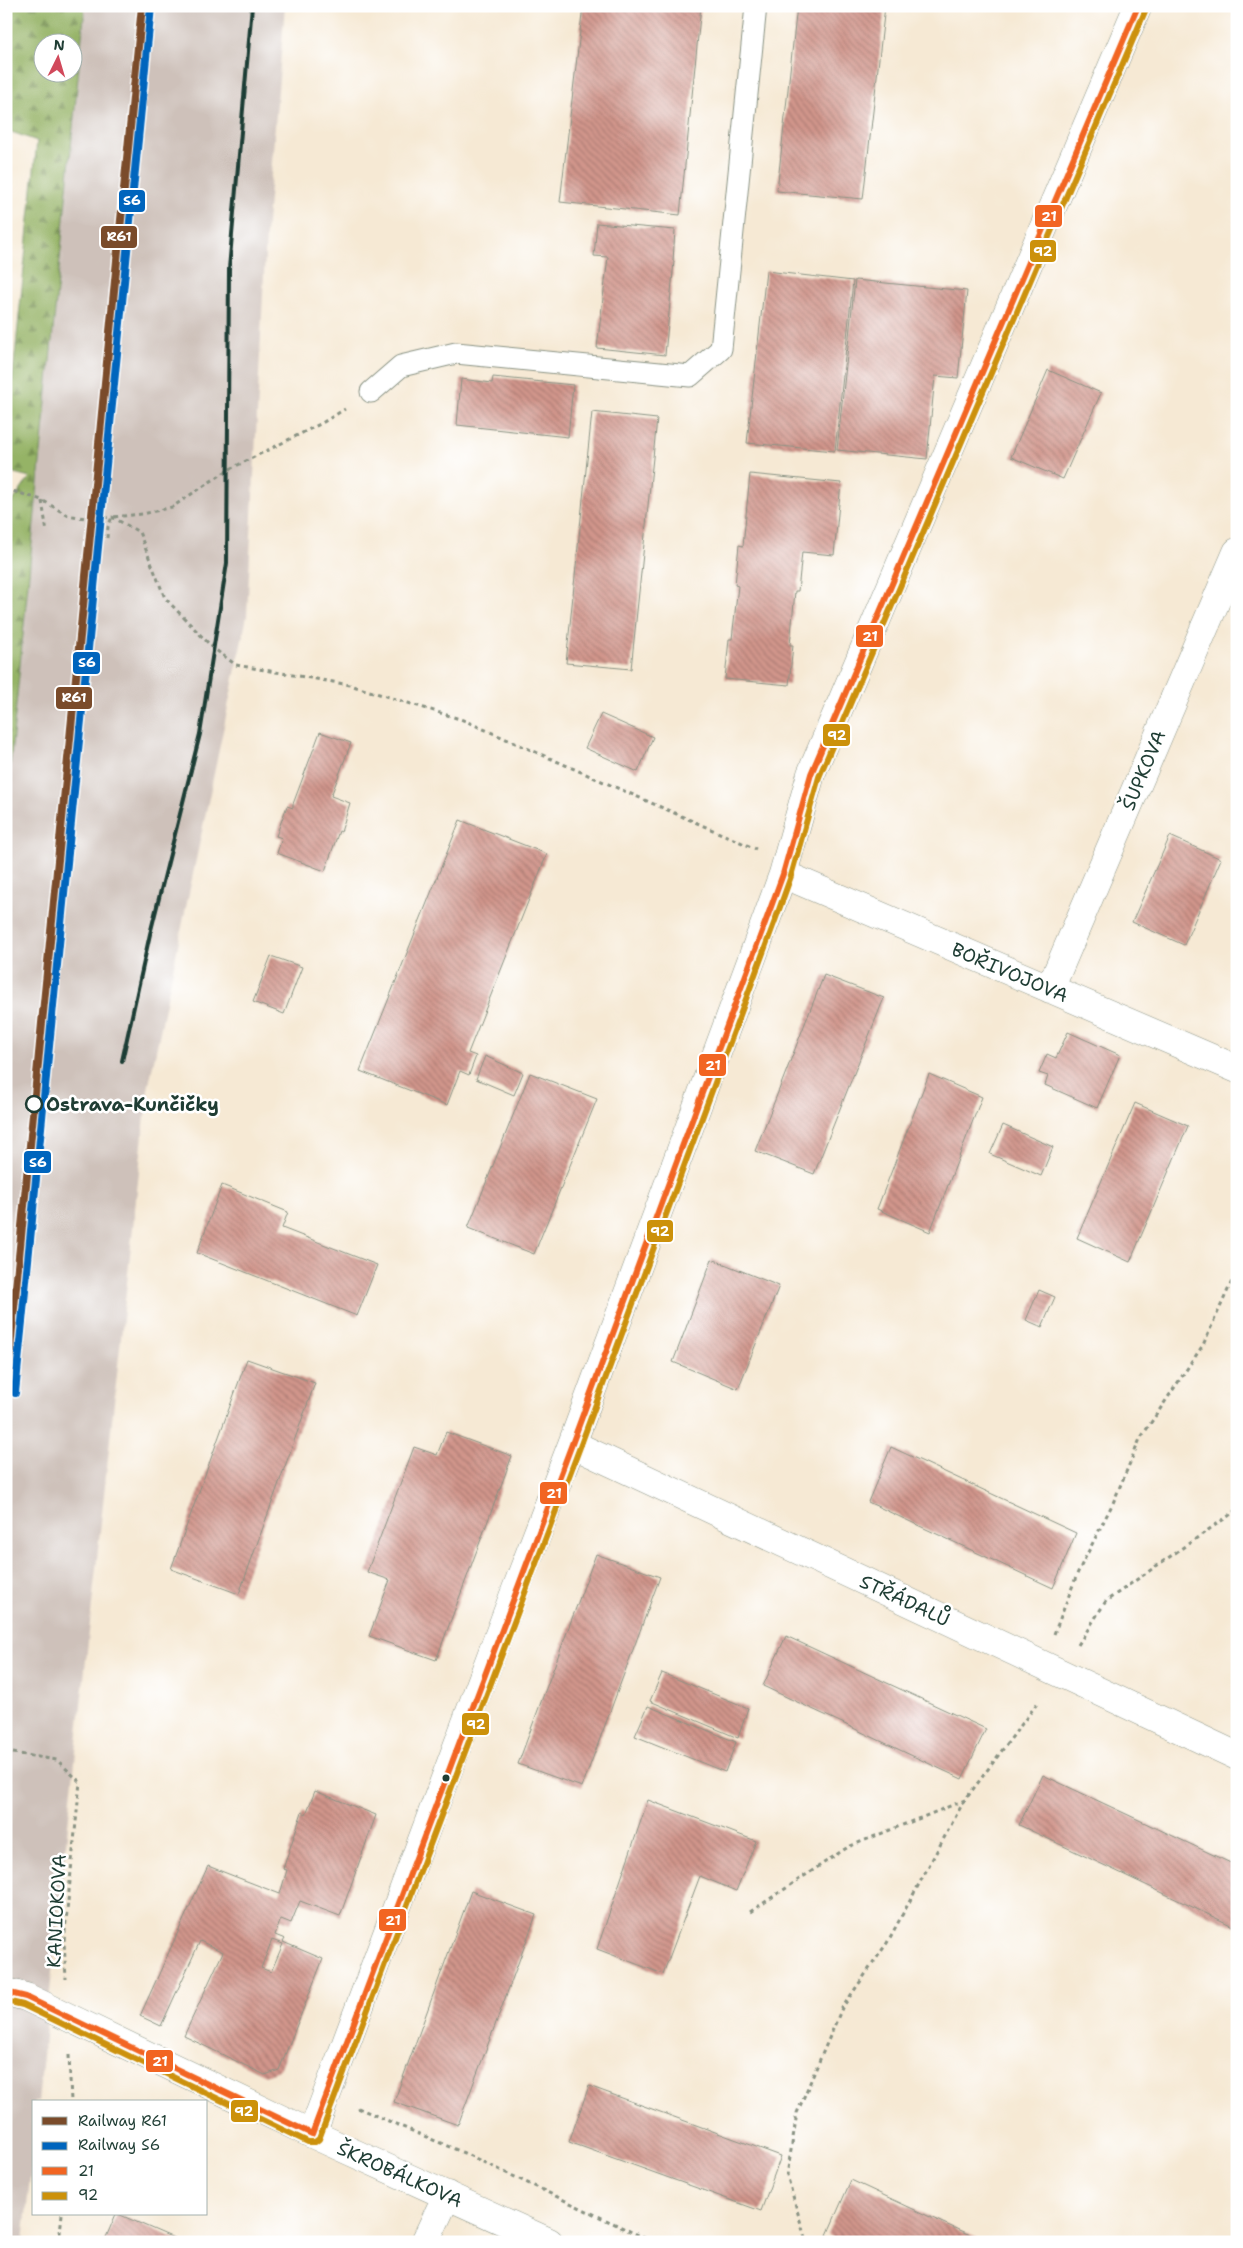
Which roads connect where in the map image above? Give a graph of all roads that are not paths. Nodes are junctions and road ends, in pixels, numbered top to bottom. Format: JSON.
{"nodes":[{"id":1,"x":756,"y":6,"type":"edge"},
{"id":2,"x":1138,"y":6,"type":"edge"},
{"id":3,"x":371,"y":392,"type":"road end"},
{"id":4,"x":1237,"y":552,"type":"edge"},
{"id":5,"x":785,"y":868,"type":"junction"},
{"id":6,"x":1050,"y":989,"type":"junction"},
{"id":7,"x":1237,"y":1069,"type":"edge"},
{"id":8,"x":572,"y":1444,"type":"junction"},
{"id":9,"x":1237,"y":1756,"type":"edge"},
{"id":10,"x":6,"y":1992,"type":"edge"},
{"id":11,"x":312,"y":2134,"type":"junction"},
{"id":12,"x":447,"y":2195,"type":"junction"},
{"id":13,"x":425,"y":2242,"type":"edge"},
{"id":14,"x":549,"y":2242,"type":"edge"}],
"edges":[{"from":1,"to":3,"type":"lane"},
{"from":2,"to":5,"type":"street"},
{"from":4,"to":6,"type":"street","name":"ŠUPKOVA"},
{"from":5,"to":6,"type":"street","name":"BOŘIVOJOVA"},
{"from":5,"to":8,"type":"street"},
{"from":6,"to":7,"type":"street","name":"BOŘIVOJOVA"},
{"from":8,"to":9,"type":"street","name":"STŘÁDALŮ"},
{"from":8,"to":11,"type":"street"},
{"from":10,"to":11,"type":"street","name":"ŠKROBÁLKOVA"},
{"from":11,"to":12,"type":"street","name":"ŠKROBÁLKOVA"},
{"from":12,"to":13,"type":"street"},
{"from":12,"to":14,"type":"street","name":"ŠKROBÁLKOVA"}]}
